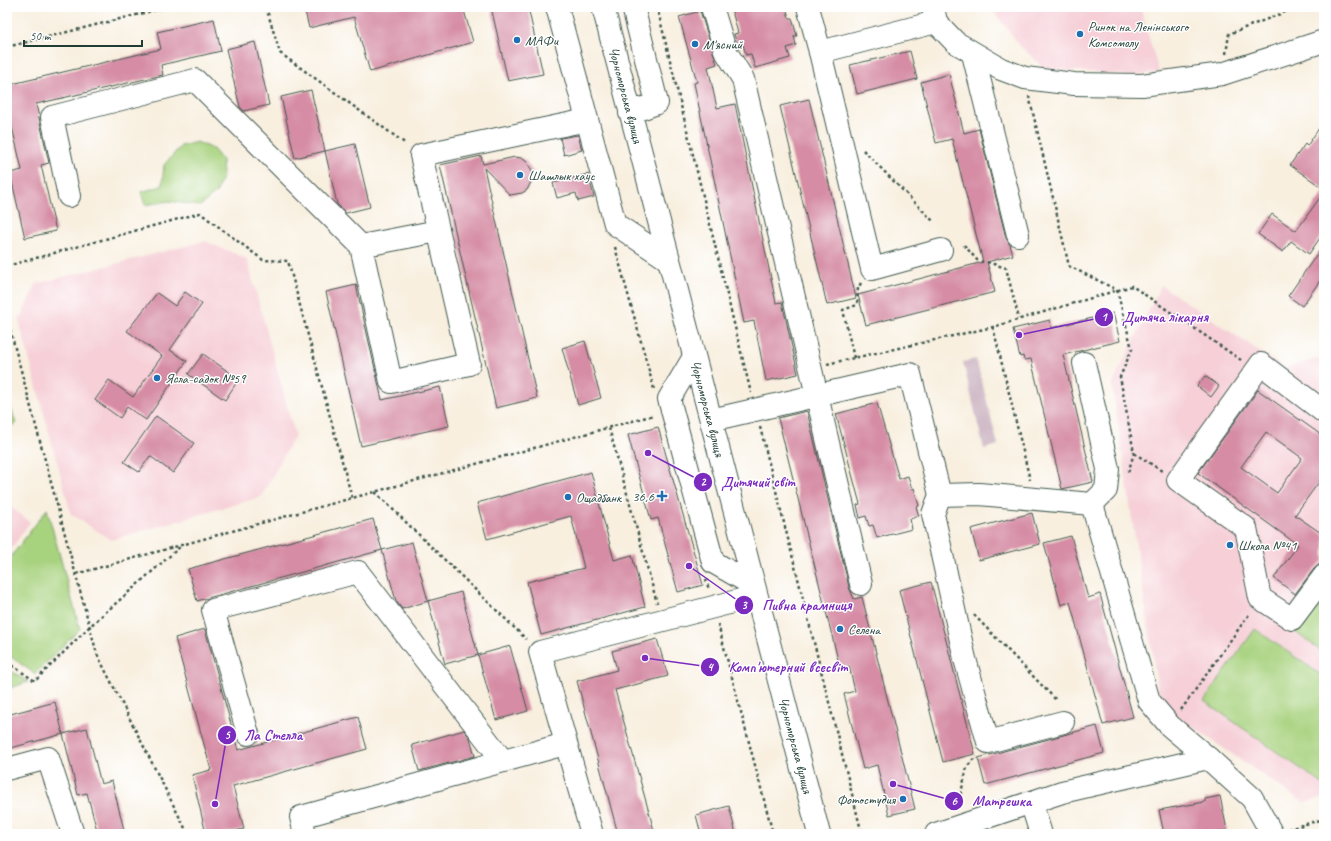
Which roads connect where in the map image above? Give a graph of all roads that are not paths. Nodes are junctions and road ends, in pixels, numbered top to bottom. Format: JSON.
{"nodes":[{"id":1,"x":557,"y":7,"type":"edge"},
{"id":2,"x":603,"y":7,"type":"edge"},
{"id":3,"x":633,"y":7,"type":"edge"},
{"id":4,"x":712,"y":7,"type":"edge"},
{"id":5,"x":808,"y":7,"type":"edge"},
{"id":6,"x":934,"y":15,"type":"edge"},
{"id":7,"x":1324,"y":41,"type":"edge"},
{"id":8,"x":820,"y":52,"type":"junction"},
{"id":9,"x":972,"y":54,"type":"junction"},
{"id":10,"x":630,"y":113,"type":"junction"},
{"id":11,"x":587,"y":120,"type":"junction"},
{"id":12,"x":69,"y":196,"type":"dead end"},
{"id":13,"x":438,"y":231,"type":"junction"},
{"id":14,"x":1018,"y":235,"type":"dead end"},
{"id":15,"x":361,"y":246,"type":"junction"},
{"id":16,"x":941,"y":250,"type":"dead end"},
{"id":17,"x":669,"y":260,"type":"junction"},
{"id":18,"x":694,"y":357,"type":"junction"},
{"id":19,"x":1084,"y":363,"type":"dead end"},
{"id":20,"x":817,"y":395,"type":"junction"},
{"id":21,"x":1324,"y":412,"type":"edge"},
{"id":22,"x":711,"y":420,"type":"junction"},
{"id":23,"x":940,"y":495,"type":"junction"},
{"id":24,"x":1092,"y":504,"type":"junction"},
{"id":25,"x":1324,"y":576,"type":"edge"},
{"id":26,"x":861,"y":584,"type":"dead end"},
{"id":27,"x":755,"y":590,"type":"junction"},
{"id":28,"x":1063,"y":722,"type":"dead end"},
{"id":29,"x":248,"y":734,"type":"dead end"},
{"id":30,"x":565,"y":744,"type":"junction"},
{"id":31,"x":1208,"y":758,"type":"junction"},
{"id":32,"x":503,"y":761,"type":"junction"},
{"id":33,"x":7,"y":769,"type":"edge"},
{"id":34,"x":1031,"y":802,"type":"junction"},
{"id":35,"x":944,"y":831,"type":"edge"},
{"id":36,"x":1272,"y":833,"type":"edge"},
{"id":37,"x":72,"y":834,"type":"edge"},
{"id":38,"x":305,"y":834,"type":"edge"},
{"id":39,"x":592,"y":834,"type":"edge"},
{"id":40,"x":819,"y":834,"type":"edge"},
{"id":41,"x":1042,"y":834,"type":"edge"}],
"edges":[{"from":1,"to":11,"type":"street"},
{"from":2,"to":10,"type":"street","name":"Чорноморська вулиця"},
{"from":3,"to":10,"type":"street"},
{"from":4,"to":20,"type":"street"},
{"from":5,"to":8,"type":"street"},
{"from":6,"to":8,"type":"street"},
{"from":6,"to":9,"type":"street"},
{"from":7,"to":9,"type":"street"},
{"from":8,"to":16,"type":"street"},
{"from":9,"to":14,"type":"street"},
{"from":10,"to":17,"type":"street","name":"Чорноморська вулиця"},
{"from":11,"to":13,"type":"street"},
{"from":11,"to":17,"type":"street"},
{"from":12,"to":15,"type":"street"},
{"from":13,"to":15,"type":"street"},
{"from":13,"to":15,"type":"street"},
{"from":17,"to":18,"type":"street","name":"Чорноморська вулиця"},
{"from":18,"to":22,"type":"street","name":"Чорноморська вулиця"},
{"from":18,"to":27,"type":"street"},
{"from":19,"to":24,"type":"street"},
{"from":20,"to":22,"type":"street"},
{"from":20,"to":23,"type":"street"},
{"from":20,"to":26,"type":"street"},
{"from":21,"to":25,"type":"street"},
{"from":22,"to":27,"type":"street","name":"Чорноморська вулиця"},
{"from":23,"to":24,"type":"street"},
{"from":23,"to":28,"type":"street"},
{"from":24,"to":31,"type":"street"},
{"from":27,"to":30,"type":"street"},
{"from":27,"to":40,"type":"street","name":"Чорноморська вулиця"},
{"from":29,"to":32,"type":"street"},
{"from":30,"to":32,"type":"street"},
{"from":30,"to":39,"type":"street"},
{"from":31,"to":34,"type":"street"},
{"from":31,"to":36,"type":"street"},
{"from":32,"to":38,"type":"street"},
{"from":33,"to":37,"type":"street"},
{"from":34,"to":35,"type":"street"},
{"from":34,"to":41,"type":"street"}]}
